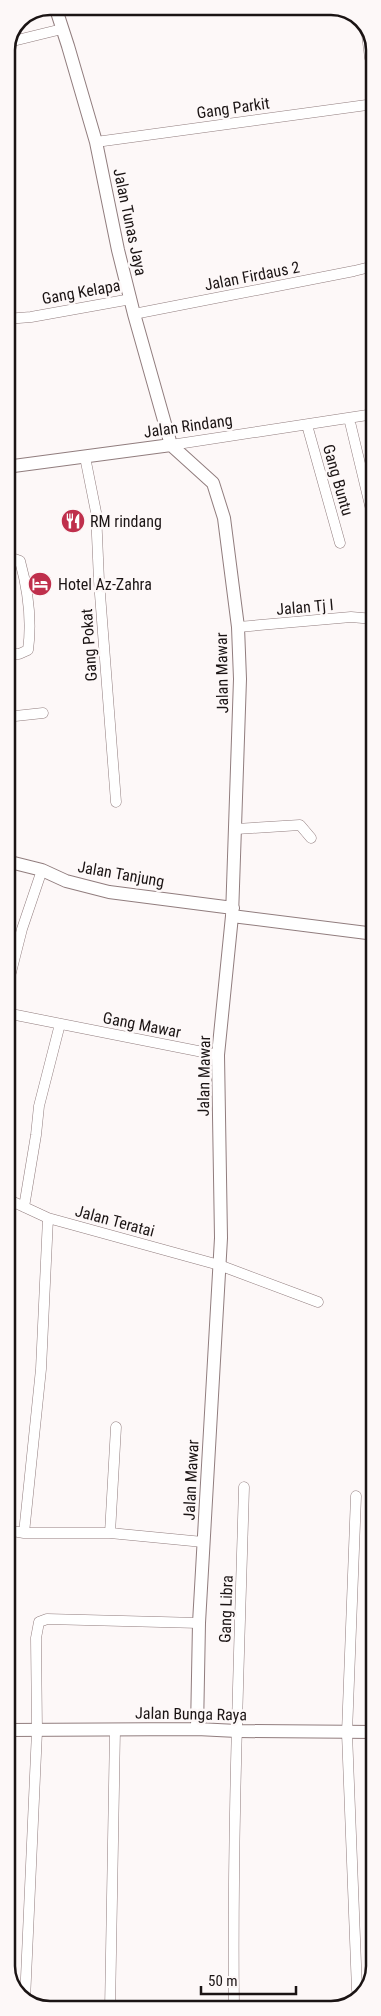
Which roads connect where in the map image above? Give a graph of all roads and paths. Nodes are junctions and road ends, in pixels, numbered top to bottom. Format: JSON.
{"nodes":[{"id":1,"x":58,"y":15,"type":"edge"},
{"id":2,"x":62,"y":29,"type":"junction"},
{"id":3,"x":17,"y":40,"type":"edge"},
{"id":4,"x":366,"y":105,"type":"edge"},
{"id":5,"x":96,"y":142,"type":"junction"},
{"id":6,"x":366,"y":271,"type":"edge"},
{"id":7,"x":131,"y":299,"type":"junction"},
{"id":8,"x":134,"y":314,"type":"junction"},
{"id":9,"x":15,"y":318,"type":"edge"},
{"id":10,"x":366,"y":415,"type":"edge"},
{"id":11,"x":349,"y":418,"type":"junction"},
{"id":12,"x":306,"y":424,"type":"junction"},
{"id":13,"x":171,"y":445,"type":"junction"},
{"id":14,"x":85,"y":457,"type":"junction"},
{"id":15,"x":15,"y":466,"type":"edge"},
{"id":16,"x":366,"y":489,"type":"edge"},
{"id":17,"x":340,"y":544,"type":"dead end"},
{"id":18,"x":15,"y":559,"type":"edge"},
{"id":19,"x":366,"y":618,"type":"edge"},
{"id":20,"x":238,"y":627,"type":"junction"},
{"id":21,"x":15,"y":654,"type":"edge"},
{"id":22,"x":43,"y":713,"type":"dead end"},
{"id":23,"x":15,"y":716,"type":"edge"},
{"id":24,"x":116,"y":802,"type":"dead end"},
{"id":25,"x":236,"y":829,"type":"junction"},
{"id":26,"x":311,"y":838,"type":"dead end"},
{"id":27,"x":15,"y":863,"type":"edge"},
{"id":28,"x":42,"y":870,"type":"junction"},
{"id":29,"x":232,"y":912,"type":"junction"},
{"id":30,"x":366,"y":933,"type":"edge"},
{"id":31,"x":15,"y":949,"type":"edge"},
{"id":32,"x":15,"y":1015,"type":"edge"},
{"id":33,"x":60,"y":1024,"type":"junction"},
{"id":34,"x":218,"y":1055,"type":"junction"},
{"id":35,"x":15,"y":1203,"type":"edge"},
{"id":36,"x":24,"y":1207,"type":"junction"},
{"id":37,"x":48,"y":1218,"type":"junction"},
{"id":38,"x":219,"y":1265,"type":"junction"},
{"id":39,"x":318,"y":1302,"type":"dead end"},
{"id":40,"x":116,"y":1427,"type":"dead end"},
{"id":41,"x":244,"y":1487,"type":"dead end"},
{"id":42,"x":356,"y":1496,"type":"dead end"},
{"id":43,"x":15,"y":1531,"type":"edge"},
{"id":44,"x":110,"y":1532,"type":"junction"},
{"id":45,"x":24,"y":1533,"type":"junction"},
{"id":46,"x":203,"y":1542,"type":"junction"},
{"id":47,"x":199,"y":1623,"type":"junction"},
{"id":48,"x":197,"y":1729,"type":"junction"},
{"id":49,"x":15,"y":1730,"type":"edge"},
{"id":50,"x":115,"y":1730,"type":"junction"},
{"id":51,"x":37,"y":1731,"type":"junction"},
{"id":52,"x":237,"y":1731,"type":"junction"},
{"id":53,"x":366,"y":1732,"type":"edge"},
{"id":54,"x":347,"y":1733,"type":"junction"},
{"id":55,"x":25,"y":1990,"type":"edge"},
{"id":56,"x":357,"y":1990,"type":"dead end"},
{"id":57,"x":110,"y":2001,"type":"edge"},
{"id":58,"x":234,"y":2001,"type":"edge"}],
"edges":[{"from":1,"to":2,"type":"street","name":"Jalan Tunas Jaya"},
{"from":2,"to":3,"type":"street"},
{"from":2,"to":5,"type":"street","name":"Jalan Tunas Jaya"},
{"from":4,"to":5,"type":"street","name":"Gang Parkit"},
{"from":5,"to":7,"type":"street","name":"Jalan Tunas Jaya"},
{"from":6,"to":8,"type":"street","name":"Jalan Firdaus 2"},
{"from":7,"to":8,"type":"street","name":"Jalan Tunas Jaya"},
{"from":7,"to":9,"type":"street","name":"Gang Kelapa"},
{"from":8,"to":13,"type":"street","name":"Jalan Tunas Jaya"},
{"from":10,"to":11,"type":"street","name":"Jalan Rindang"},
{"from":11,"to":12,"type":"street","name":"Jalan Rindang"},
{"from":11,"to":16,"type":"street"},
{"from":12,"to":13,"type":"street","name":"Jalan Rindang"},
{"from":12,"to":17,"type":"street","name":"Gang Buntu"},
{"from":13,"to":14,"type":"street","name":"Jalan Rindang"},
{"from":13,"to":20,"type":"street","name":"Jalan Mawar"},
{"from":14,"to":15,"type":"street","name":"Jalan Rindang"},
{"from":14,"to":24,"type":"street","name":"Gang Pokat"},
{"from":18,"to":21,"type":"street"},
{"from":19,"to":20,"type":"street","name":"Jalan Tj I"},
{"from":20,"to":25,"type":"street","name":"Jalan Mawar"},
{"from":22,"to":23,"type":"street"},
{"from":25,"to":26,"type":"street"},
{"from":25,"to":29,"type":"street","name":"Jalan Mawar"},
{"from":27,"to":28,"type":"street","name":"Jalan Tanjung"},
{"from":28,"to":29,"type":"street","name":"Jalan Tanjung"},
{"from":28,"to":31,"type":"street"},
{"from":29,"to":30,"type":"street","name":"Jalan Tanjung"},
{"from":29,"to":34,"type":"street","name":"Jalan Mawar"},
{"from":32,"to":33,"type":"street","name":"Gang Mawar"},
{"from":33,"to":34,"type":"street","name":"Gang Mawar"},
{"from":33,"to":36,"type":"street"},
{"from":34,"to":38,"type":"street","name":"Jalan Mawar"},
{"from":35,"to":36,"type":"street","name":"Jalan Teratai"},
{"from":36,"to":37,"type":"street","name":"Jalan Teratai"},
{"from":37,"to":38,"type":"street","name":"Jalan Teratai"},
{"from":37,"to":45,"type":"street"},
{"from":38,"to":39,"type":"street","name":"Jalan Teratai"},
{"from":38,"to":46,"type":"street","name":"Jalan Mawar"},
{"from":40,"to":44,"type":"street"},
{"from":41,"to":52,"type":"street","name":"Gang Libra"},
{"from":42,"to":54,"type":"street"},
{"from":43,"to":45,"type":"street"},
{"from":44,"to":45,"type":"street"},
{"from":44,"to":46,"type":"street"},
{"from":46,"to":47,"type":"street","name":"Jalan Mawar"},
{"from":47,"to":48,"type":"street","name":"Jalan Mawar"},
{"from":47,"to":51,"type":"street"},
{"from":48,"to":50,"type":"street","name":"Jalan Bunga Raya"},
{"from":48,"to":52,"type":"street","name":"Jalan Bunga Raya"},
{"from":49,"to":51,"type":"street","name":"Jalan Bunga Raya"},
{"from":50,"to":51,"type":"street","name":"Jalan Bunga Raya"},
{"from":50,"to":57,"type":"street"},
{"from":51,"to":55,"type":"street"},
{"from":52,"to":54,"type":"street","name":"Jalan Bunga Raya"},
{"from":52,"to":58,"type":"street","name":"Gang Libra"},
{"from":53,"to":54,"type":"street","name":"Jalan Bunga Raya"},
{"from":54,"to":56,"type":"street"}]}
